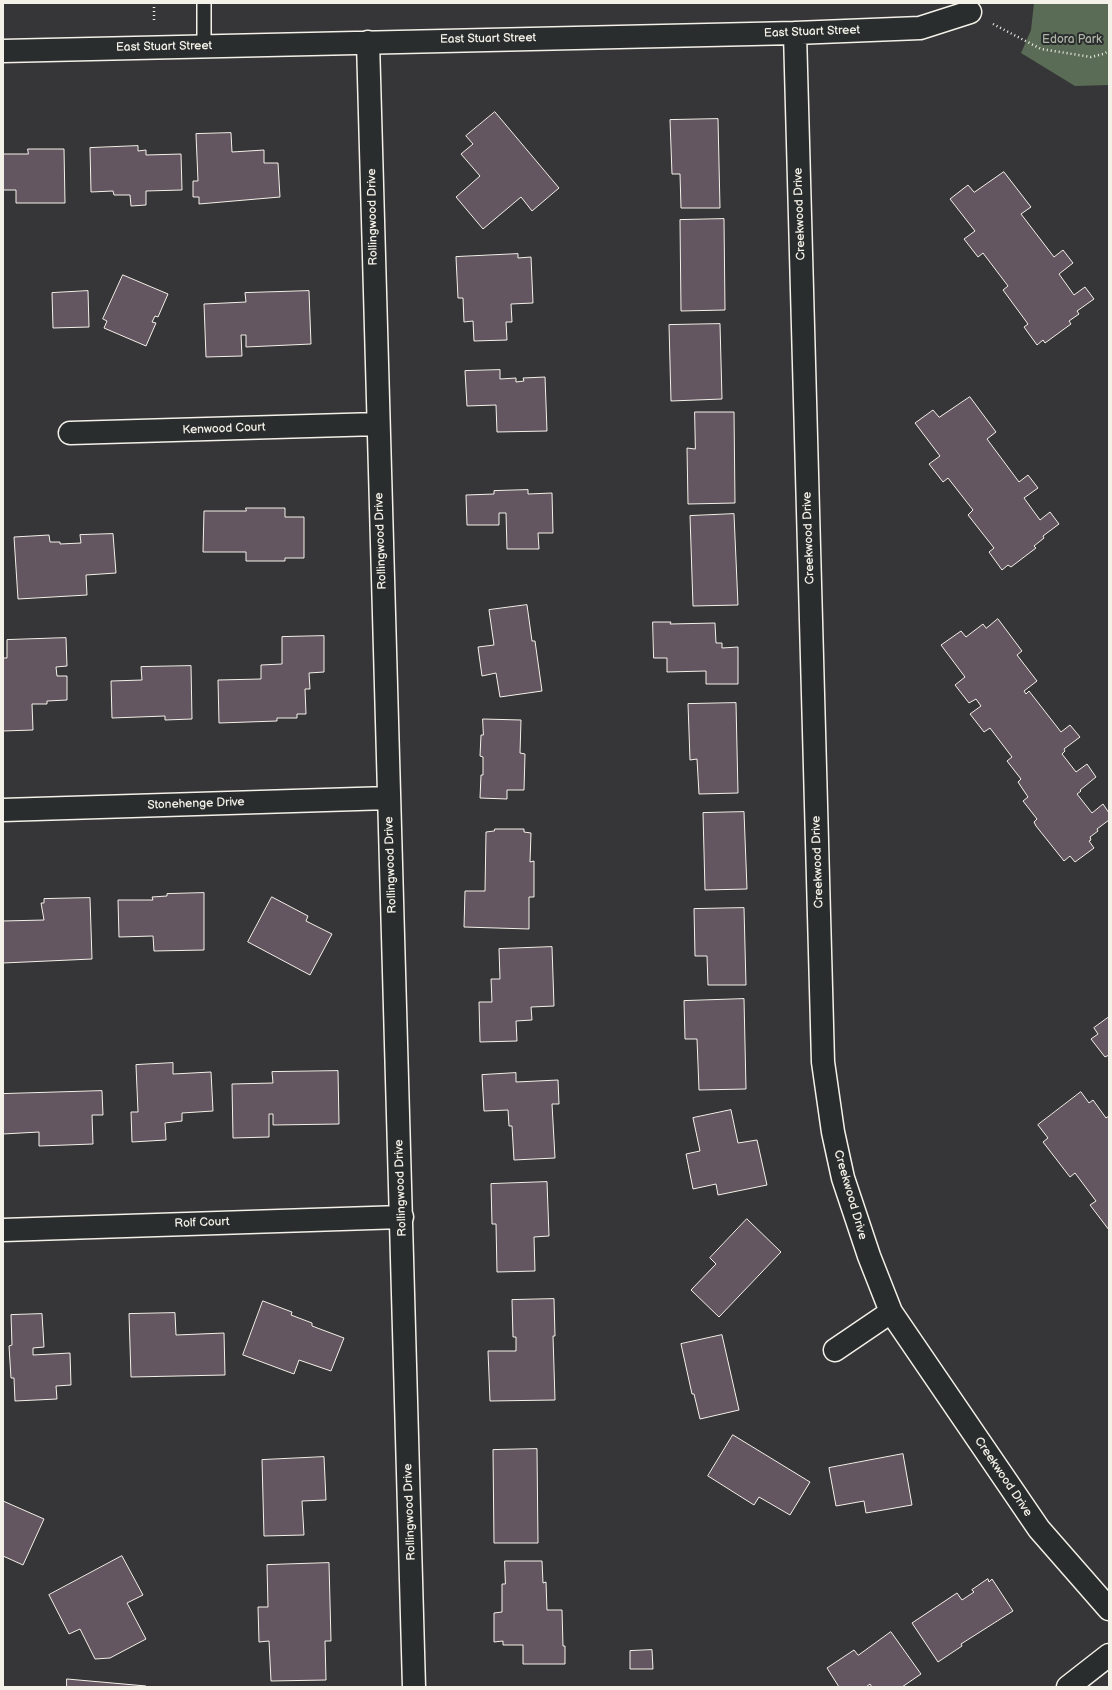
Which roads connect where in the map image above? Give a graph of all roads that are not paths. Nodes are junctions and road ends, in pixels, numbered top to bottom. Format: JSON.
{"nodes":[{"id":1,"x":204,"y":3,"type":"edge"},
{"id":2,"x":970,"y":12,"type":"road end"},
{"id":3,"x":795,"y":32,"type":"junction"},
{"id":4,"x":368,"y":42,"type":"junction"},
{"id":5,"x":204,"y":46,"type":"junction"},
{"id":6,"x":3,"y":51,"type":"edge"},
{"id":7,"x":378,"y":424,"type":"junction"},
{"id":8,"x":70,"y":433,"type":"dead end"},
{"id":9,"x":389,"y":798,"type":"junction"},
{"id":10,"x":3,"y":810,"type":"edge"},
{"id":11,"x":402,"y":1217,"type":"junction"},
{"id":12,"x":3,"y":1230,"type":"edge"},
{"id":13,"x":891,"y":1312,"type":"junction"},
{"id":14,"x":835,"y":1350,"type":"dead end"},
{"id":15,"x":1109,"y":1609,"type":"edge"},
{"id":16,"x":1109,"y":1655,"type":"edge"},
{"id":17,"x":414,"y":1687,"type":"edge"},
{"id":18,"x":1068,"y":1687,"type":"edge"}],
"edges":[{"from":1,"to":5,"type":"lane"},
{"from":2,"to":3,"type":"street","name":"East Stuart Street"},
{"from":3,"to":4,"type":"street","name":"East Stuart Street"},
{"from":3,"to":13,"type":"street","name":"Creekwood Drive"},
{"from":4,"to":5,"type":"street","name":"East Stuart Street"},
{"from":4,"to":7,"type":"street","name":"Rollingwood Drive"},
{"from":5,"to":6,"type":"street","name":"East Stuart Street"},
{"from":7,"to":8,"type":"street","name":"Kenwood Court"},
{"from":7,"to":9,"type":"street","name":"Rollingwood Drive"},
{"from":9,"to":10,"type":"street","name":"Stonehenge Drive"},
{"from":9,"to":11,"type":"street","name":"Rollingwood Drive"},
{"from":11,"to":12,"type":"street","name":"Rolf Court"},
{"from":11,"to":17,"type":"street","name":"Rollingwood Drive"},
{"from":13,"to":14,"type":"street"},
{"from":13,"to":15,"type":"street","name":"Creekwood Drive"},
{"from":16,"to":18,"type":"street"}]}
